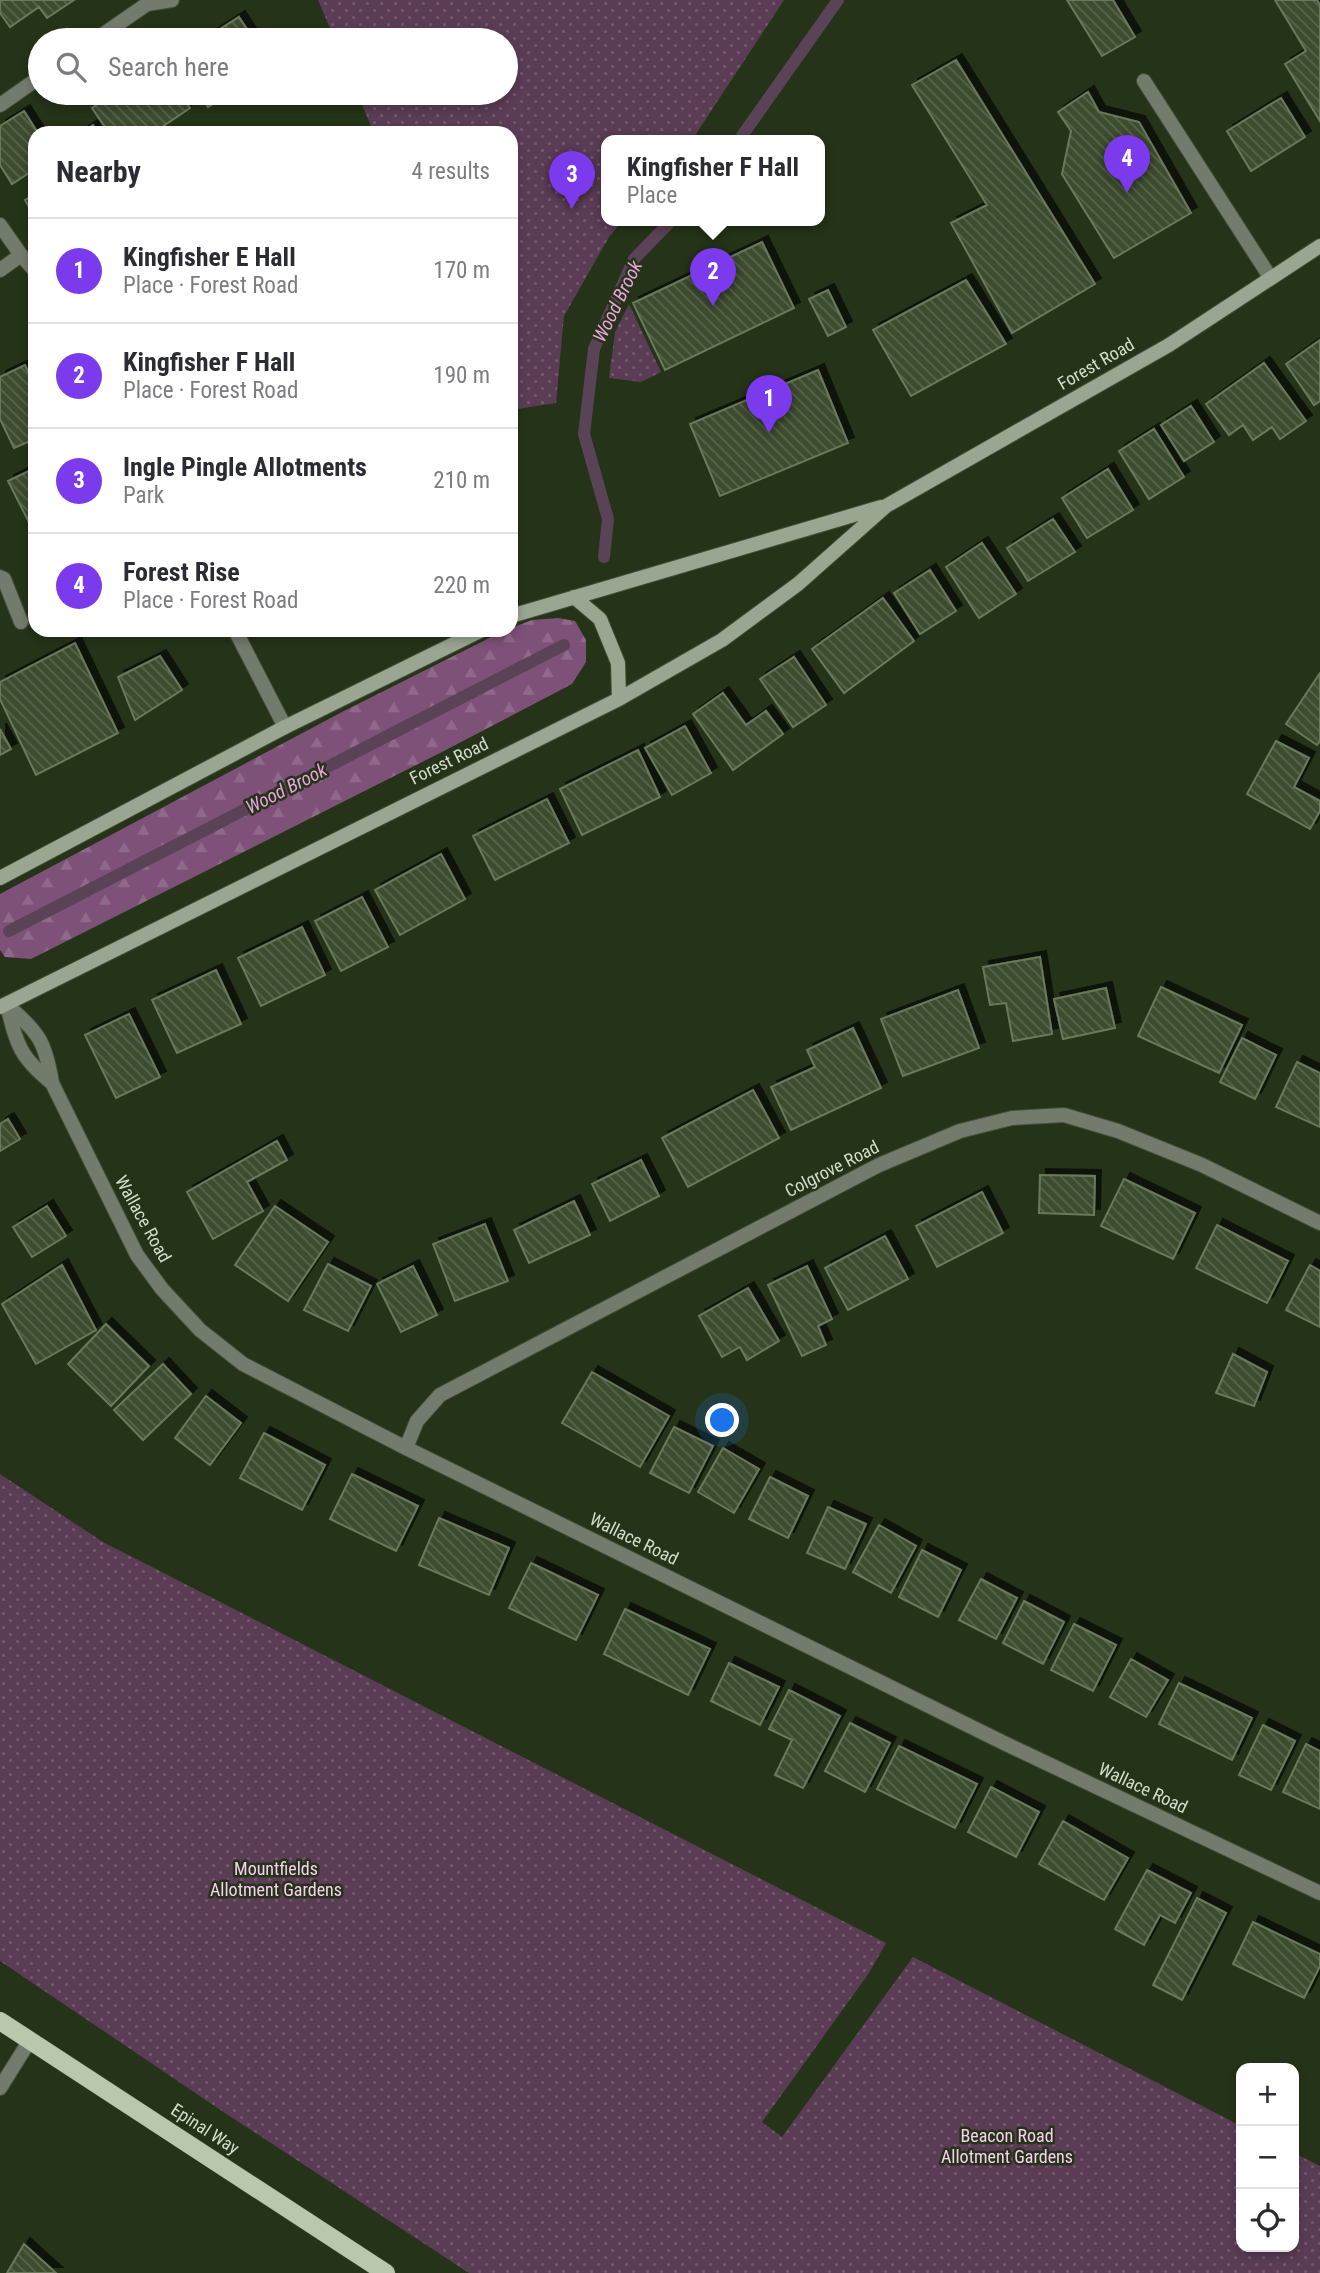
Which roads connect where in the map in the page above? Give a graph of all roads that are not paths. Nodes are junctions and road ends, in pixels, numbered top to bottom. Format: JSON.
{"nodes":[{"id":1,"x":172,"y":0,"type":"edge"},
{"id":2,"x":148,"y":2,"type":"edge"},
{"id":3,"x":112,"y":28,"type":"edge"},
{"id":4,"x":1144,"y":81,"type":"dead end"},
{"id":5,"x":28,"y":86,"type":"edge"},
{"id":6,"x":0,"y":105,"type":"edge"},
{"id":7,"x":0,"y":225,"type":"edge"},
{"id":8,"x":1320,"y":246,"type":"edge"},
{"id":9,"x":21,"y":255,"type":"junction"},
{"id":10,"x":28,"y":263,"type":"edge"},
{"id":11,"x":0,"y":270,"type":"edge"},
{"id":12,"x":1270,"y":277,"type":"junction"},
{"id":13,"x":886,"y":506,"type":"junction"},
{"id":14,"x":0,"y":577,"type":"edge"},
{"id":15,"x":574,"y":597,"type":"junction"},
{"id":16,"x":518,"y":614,"type":"edge"},
{"id":17,"x":21,"y":622,"type":"dead end"},
{"id":18,"x":239,"y":637,"type":"edge"},
{"id":19,"x":468,"y":637,"type":"edge"},
{"id":20,"x":619,"y":699,"type":"junction"},
{"id":21,"x":285,"y":727,"type":"junction"},
{"id":22,"x":0,"y":878,"type":"edge"},
{"id":23,"x":2,"y":1001,"type":"edge"},
{"id":24,"x":52,"y":1083,"type":"junction"},
{"id":25,"x":1320,"y":1223,"type":"edge"},
{"id":26,"x":405,"y":1448,"type":"junction"},
{"id":27,"x":1320,"y":1893,"type":"edge"},
{"id":28,"x":0,"y":2021,"type":"edge"},
{"id":29,"x":30,"y":2040,"type":"junction"},
{"id":30,"x":0,"y":2088,"type":"edge"},
{"id":31,"x":386,"y":2273,"type":"edge"}],
"edges":[{"from":1,"to":2,"type":"street"},
{"from":2,"to":3,"type":"street"},
{"from":4,"to":12,"type":"street"},
{"from":5,"to":6,"type":"street"},
{"from":7,"to":9,"type":"street"},
{"from":8,"to":12,"type":"main road","name":"Forest Road"},
{"from":9,"to":10,"type":"street"},
{"from":9,"to":11,"type":"street"},
{"from":12,"to":13,"type":"main road","name":"Forest Road"},
{"from":13,"to":15,"type":"main road","name":"Forest Road"},
{"from":13,"to":20,"type":"main road","name":"Forest Road"},
{"from":14,"to":17,"type":"street"},
{"from":15,"to":16,"type":"main road","name":"Forest Road"},
{"from":15,"to":20,"type":"main road"},
{"from":18,"to":21,"type":"street"},
{"from":19,"to":21,"type":"main road"},
{"from":20,"to":23,"type":"main road","name":"Forest Road"},
{"from":21,"to":22,"type":"main road"},
{"from":23,"to":24,"type":"street","name":"Wallace Road"},
{"from":23,"to":24,"type":"street","name":"Wallace Road"},
{"from":24,"to":26,"type":"street","name":"Wallace Road"},
{"from":25,"to":26,"type":"street","name":"Colgrove Road"},
{"from":26,"to":27,"type":"street","name":"Wallace Road"},
{"from":28,"to":29,"type":"main road","name":"Epinal Way"},
{"from":29,"to":30,"type":"street"},
{"from":29,"to":31,"type":"main road","name":"Epinal Way"}]}
